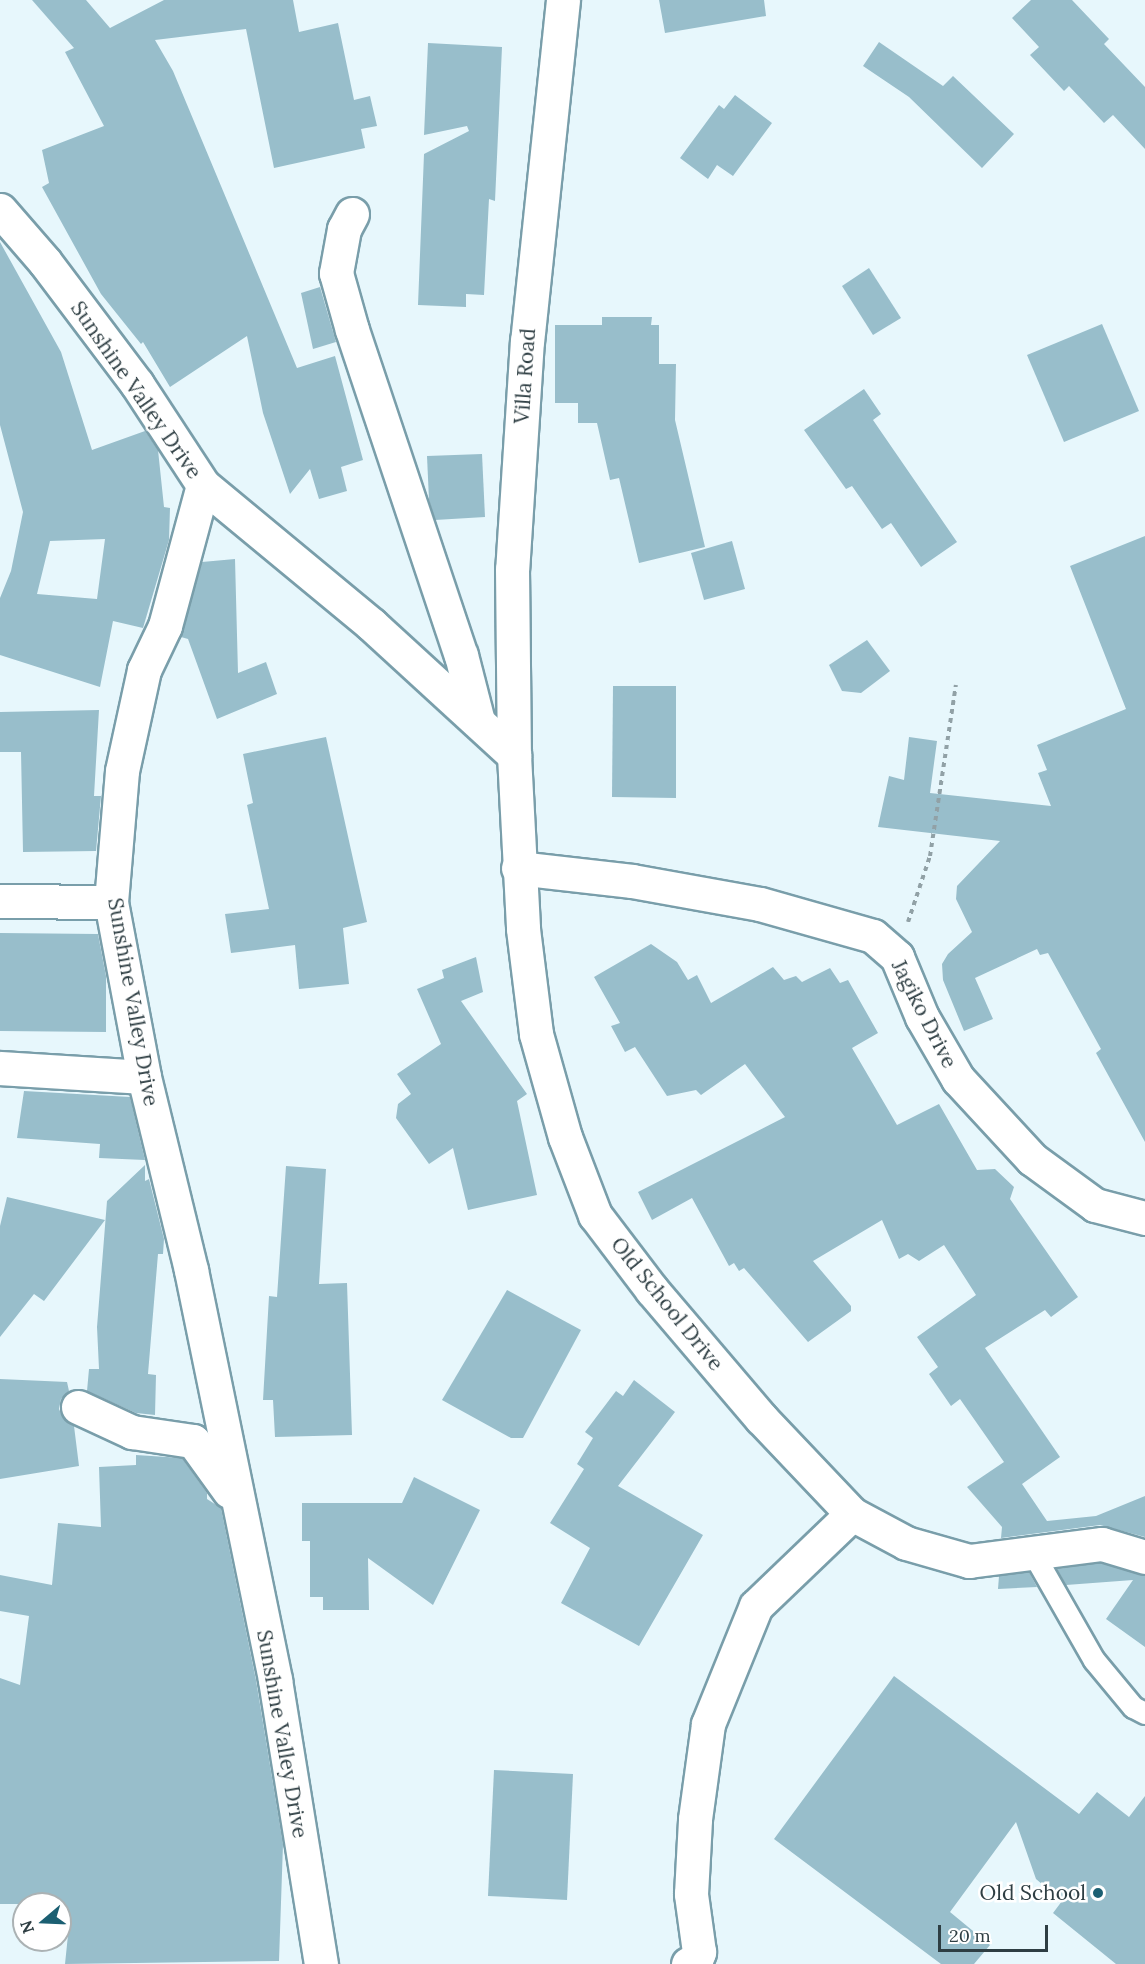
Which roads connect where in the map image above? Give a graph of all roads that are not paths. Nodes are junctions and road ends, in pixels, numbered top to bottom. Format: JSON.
{"nodes":[{"id":1,"x":563,"y":0,"type":"edge"},
{"id":2,"x":0,"y":210,"type":"edge"},
{"id":3,"x":352,"y":214,"type":"dead end"},
{"id":4,"x":203,"y":485,"type":"junction"},
{"id":5,"x":478,"y":721,"type":"junction"},
{"id":6,"x":514,"y":754,"type":"junction"},
{"id":7,"x":518,"y":868,"type":"junction"},
{"id":8,"x":0,"y":901,"type":"edge"},
{"id":9,"x":111,"y":902,"type":"junction"},
{"id":10,"x":0,"y":1068,"type":"edge"},
{"id":11,"x":144,"y":1077,"type":"junction"},
{"id":12,"x":1145,"y":1218,"type":"edge"},
{"id":13,"x":78,"y":1407,"type":"dead end"},
{"id":14,"x":238,"y":1505,"type":"junction"},
{"id":15,"x":852,"y":1514,"type":"junction"},
{"id":16,"x":1034,"y":1555,"type":"junction"},
{"id":17,"x":1145,"y":1557,"type":"edge"},
{"id":18,"x":1145,"y":1713,"type":"edge"},
{"id":19,"x":321,"y":1964,"type":"edge"},
{"id":20,"x":688,"y":1964,"type":"edge"}],
"edges":[{"from":1,"to":6,"type":"street","name":"Villa Road"},
{"from":2,"to":4,"type":"street","name":"Sunshine Valley Drive"},
{"from":3,"to":5,"type":"street"},
{"from":4,"to":5,"type":"street"},
{"from":4,"to":9,"type":"street","name":"Sunshine Valley Drive"},
{"from":5,"to":6,"type":"street"},
{"from":6,"to":7,"type":"street","name":"Old School Drive"},
{"from":7,"to":12,"type":"street","name":"Jagiko Drive"},
{"from":7,"to":15,"type":"street","name":"Old School Drive"},
{"from":8,"to":9,"type":"street"},
{"from":9,"to":11,"type":"street","name":"Sunshine Valley Drive"},
{"from":10,"to":11,"type":"street"},
{"from":11,"to":14,"type":"street","name":"Sunshine Valley Drive"},
{"from":13,"to":14,"type":"street","name":"Sunshine Valley Drive"},
{"from":14,"to":19,"type":"street","name":"Sunshine Valley Drive"},
{"from":15,"to":16,"type":"street","name":"Old School Drive"},
{"from":15,"to":20,"type":"street"},
{"from":16,"to":17,"type":"street","name":"Old School Drive"},
{"from":16,"to":18,"type":"lane"}]}
